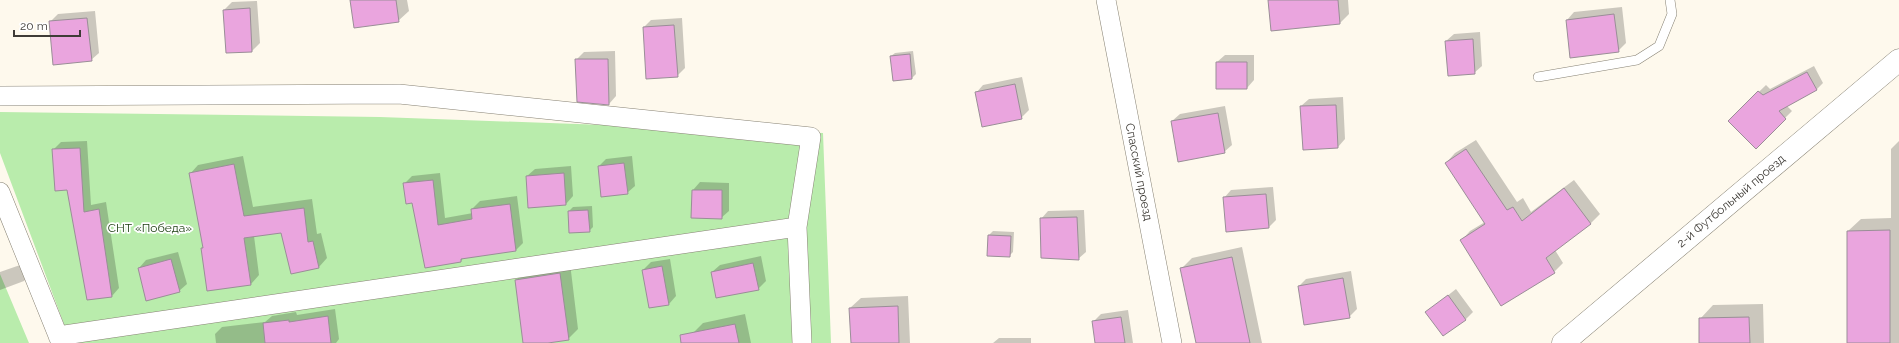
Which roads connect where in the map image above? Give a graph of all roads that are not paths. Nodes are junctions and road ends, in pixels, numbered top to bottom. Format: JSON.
{"nodes":[{"id":1,"x":1106,"y":0,"type":"edge"},
{"id":2,"x":1670,"y":0,"type":"edge"},
{"id":3,"x":1899,"y":60,"type":"edge"},
{"id":4,"x":1538,"y":77,"type":"dead end"},
{"id":5,"x":0,"y":96,"type":"edge"},
{"id":6,"x":0,"y":192,"type":"edge"},
{"id":7,"x":797,"y":226,"type":"junction"},
{"id":8,"x":60,"y":339,"type":"edge"},
{"id":9,"x":802,"y":343,"type":"edge"},
{"id":10,"x":1172,"y":343,"type":"edge"},
{"id":11,"x":1563,"y":343,"type":"edge"}],
"edges":[{"from":1,"to":10,"type":"street","name":"Спасский проезд"},
{"from":2,"to":4,"type":"lane"},
{"from":3,"to":11,"type":"street","name":"2-й Футбольный проезд"},
{"from":5,"to":7,"type":"street"},
{"from":6,"to":8,"type":"street"},
{"from":7,"to":8,"type":"street"},
{"from":7,"to":9,"type":"street"}]}
